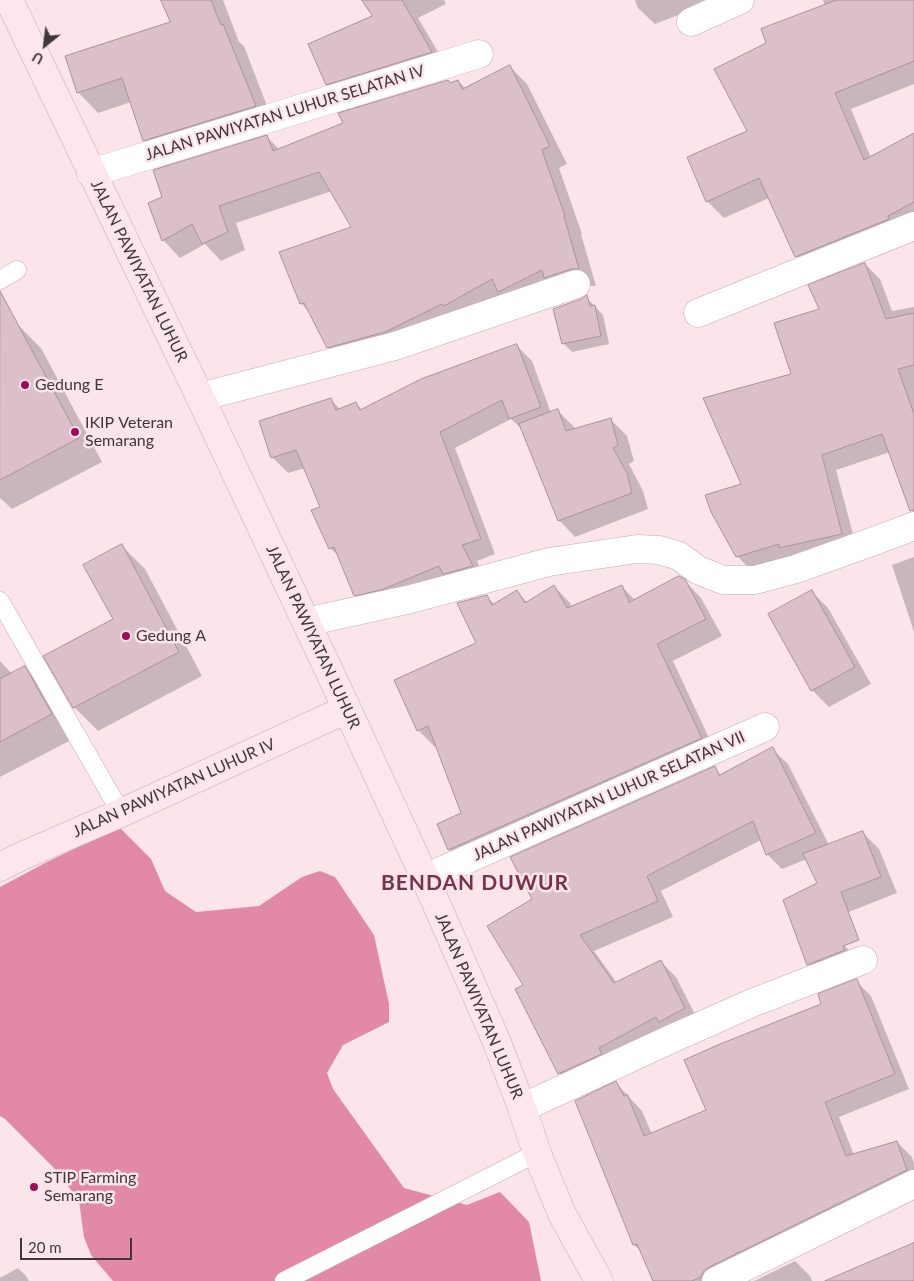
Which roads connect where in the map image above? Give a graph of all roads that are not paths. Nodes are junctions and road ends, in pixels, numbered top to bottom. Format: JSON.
{"nodes":[{"id":1,"x":9,"y":0,"type":"edge"},
{"id":2,"x":740,"y":0,"type":"edge"},
{"id":3,"x":691,"y":22,"type":"dead end"},
{"id":4,"x":480,"y":54,"type":"dead end"},
{"id":5,"x":91,"y":173,"type":"junction"},
{"id":6,"x":914,"y":226,"type":"edge"},
{"id":7,"x":17,"y":270,"type":"dead end"},
{"id":8,"x":0,"y":280,"type":"edge"},
{"id":9,"x":576,"y":284,"type":"dead end"},
{"id":10,"x":698,"y":312,"type":"dead end"},
{"id":11,"x":200,"y":397,"type":"junction"},
{"id":12,"x":914,"y":526,"type":"edge"},
{"id":13,"x":0,"y":601,"type":"edge"},
{"id":14,"x":306,"y":622,"type":"junction"},
{"id":15,"x":347,"y":709,"type":"junction"},
{"id":16,"x":764,"y":727,"type":"dead end"},
{"id":17,"x":121,"y":813,"type":"junction"},
{"id":18,"x":0,"y":867,"type":"edge"},
{"id":19,"x":425,"y":878,"type":"junction"},
{"id":20,"x":863,"y":960,"type":"dead end"},
{"id":21,"x":522,"y":1108,"type":"junction"},
{"id":22,"x":537,"y":1153,"type":"junction"},
{"id":23,"x":914,"y":1184,"type":"edge"},
{"id":24,"x":284,"y":1281,"type":"edge"},
{"id":25,"x":600,"y":1281,"type":"edge"},
{"id":26,"x":716,"y":1281,"type":"edge"}],
"edges":[{"from":1,"to":5,"type":"main road","name":"JALAN PAWIYATAN LUHUR"},
{"from":2,"to":3,"type":"street"},
{"from":4,"to":5,"type":"street","name":"JALAN PAWIYATAN LUHUR SELATAN IV"},
{"from":5,"to":11,"type":"main road","name":"JALAN PAWIYATAN LUHUR"},
{"from":6,"to":10,"type":"street"},
{"from":7,"to":8,"type":"lane"},
{"from":9,"to":11,"type":"street"},
{"from":11,"to":14,"type":"main road","name":"JALAN PAWIYATAN LUHUR"},
{"from":12,"to":14,"type":"street"},
{"from":13,"to":17,"type":"lane"},
{"from":14,"to":15,"type":"main road","name":"JALAN PAWIYATAN LUHUR"},
{"from":15,"to":17,"type":"main road","name":"JALAN PAWIYATAN LUHUR IV"},
{"from":15,"to":19,"type":"main road","name":"JALAN PAWIYATAN LUHUR"},
{"from":16,"to":19,"type":"street","name":"JALAN PAWIYATAN LUHUR SELATAN VII"},
{"from":17,"to":18,"type":"main road","name":"JALAN PAWIYATAN LUHUR IV"},
{"from":19,"to":21,"type":"main road","name":"JALAN PAWIYATAN LUHUR"},
{"from":20,"to":21,"type":"street"},
{"from":21,"to":22,"type":"main road","name":"JALAN PAWIYATAN LUHUR"},
{"from":22,"to":24,"type":"lane"},
{"from":22,"to":25,"type":"main road","name":"JALAN PAWIYATAN LUHUR"},
{"from":23,"to":26,"type":"street"}]}
